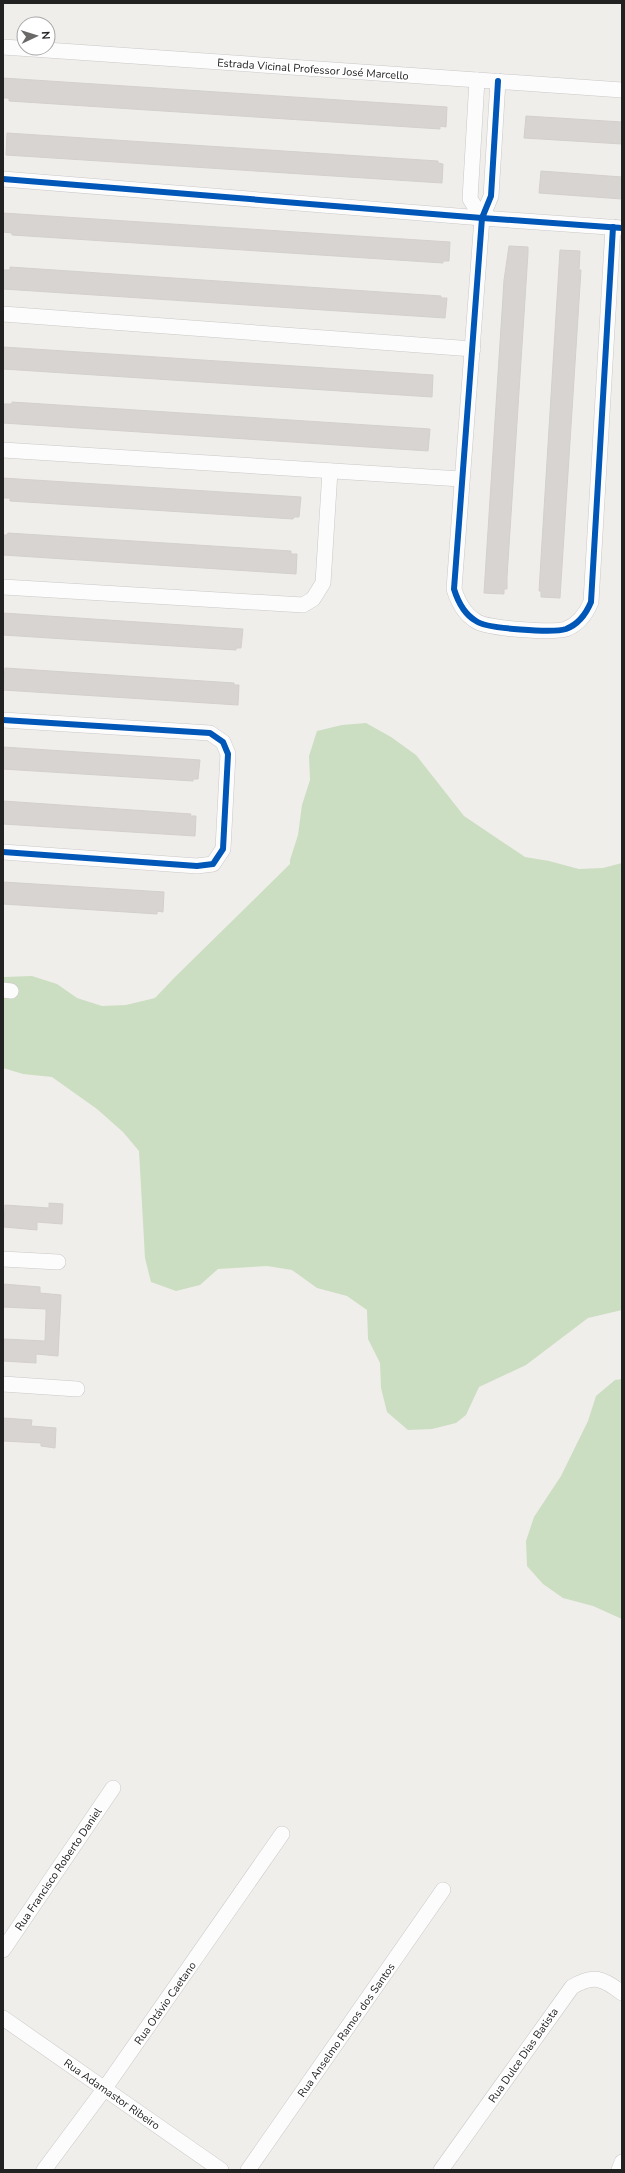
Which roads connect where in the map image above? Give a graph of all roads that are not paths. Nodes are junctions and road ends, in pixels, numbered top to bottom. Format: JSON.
{"nodes":[{"id":1,"x":3,"y":47,"type":"edge"},
{"id":2,"x":477,"y":80,"type":"junction"},
{"id":3,"x":498,"y":82,"type":"junction"},
{"id":4,"x":622,"y":90,"type":"edge"},
{"id":5,"x":3,"y":179,"type":"edge"},
{"id":6,"x":482,"y":218,"type":"junction"},
{"id":7,"x":617,"y":227,"type":"edge"},
{"id":8,"x":3,"y":314,"type":"edge"},
{"id":9,"x":473,"y":349,"type":"junction"},
{"id":10,"x":3,"y":450,"type":"edge"},
{"id":11,"x":330,"y":471,"type":"junction"},
{"id":12,"x":462,"y":479,"type":"junction"},
{"id":13,"x":3,"y":587,"type":"edge"},
{"id":14,"x":3,"y":720,"type":"edge"},
{"id":15,"x":3,"y":852,"type":"edge"},
{"id":16,"x":3,"y":1259,"type":"edge"},
{"id":17,"x":58,"y":1262,"type":"dead end"},
{"id":18,"x":3,"y":1384,"type":"edge"},
{"id":19,"x":77,"y":1389,"type":"dead end"},
{"id":20,"x":113,"y":1788,"type":"dead end"},
{"id":21,"x":282,"y":1834,"type":"dead end"},
{"id":22,"x":443,"y":1890,"type":"dead end"},
{"id":23,"x":3,"y":1950,"type":"edge"},
{"id":24,"x":622,"y":1993,"type":"edge"},
{"id":25,"x":3,"y":2018,"type":"edge"},
{"id":26,"x":105,"y":2088,"type":"junction"},
{"id":27,"x":622,"y":2162,"type":"edge"},
{"id":28,"x":44,"y":2170,"type":"edge"},
{"id":29,"x":221,"y":2170,"type":"edge"},
{"id":30,"x":248,"y":2170,"type":"edge"},
{"id":31,"x":441,"y":2170,"type":"edge"},
{"id":32,"x":619,"y":2170,"type":"edge"}],
"edges":[{"from":1,"to":2,"type":"street","name":"Estrada Vicinal Professor José Marcello"},
{"from":2,"to":3,"type":"street","name":"Estrada Vicinal Professor José Marcello"},
{"from":2,"to":6,"type":"street"},
{"from":3,"to":4,"type":"street","name":"Estrada Vicinal Professor José Marcello"},
{"from":3,"to":6,"type":"street"},
{"from":5,"to":6,"type":"street"},
{"from":6,"to":7,"type":"street"},
{"from":6,"to":9,"type":"street"},
{"from":7,"to":12,"type":"street"},
{"from":8,"to":9,"type":"street"},
{"from":9,"to":12,"type":"street"},
{"from":10,"to":11,"type":"street"},
{"from":11,"to":12,"type":"street"},
{"from":11,"to":13,"type":"street"},
{"from":14,"to":15,"type":"street"},
{"from":16,"to":17,"type":"street"},
{"from":18,"to":19,"type":"street"},
{"from":20,"to":23,"type":"street","name":"Rua Francisco Roberto Daniel"},
{"from":21,"to":26,"type":"street","name":"Rua Otávio Caetano"},
{"from":22,"to":30,"type":"street","name":"Rua Anselmo Ramos dos Santos"},
{"from":24,"to":31,"type":"street","name":"Rua Dulce Dias Batista"},
{"from":25,"to":26,"type":"street","name":"Rua Adamastor Ribeiro"},
{"from":26,"to":28,"type":"street","name":"Rua Otávio Caetano"},
{"from":26,"to":29,"type":"street","name":"Rua Adamastor Ribeiro"},
{"from":27,"to":32,"type":"street"}]}
